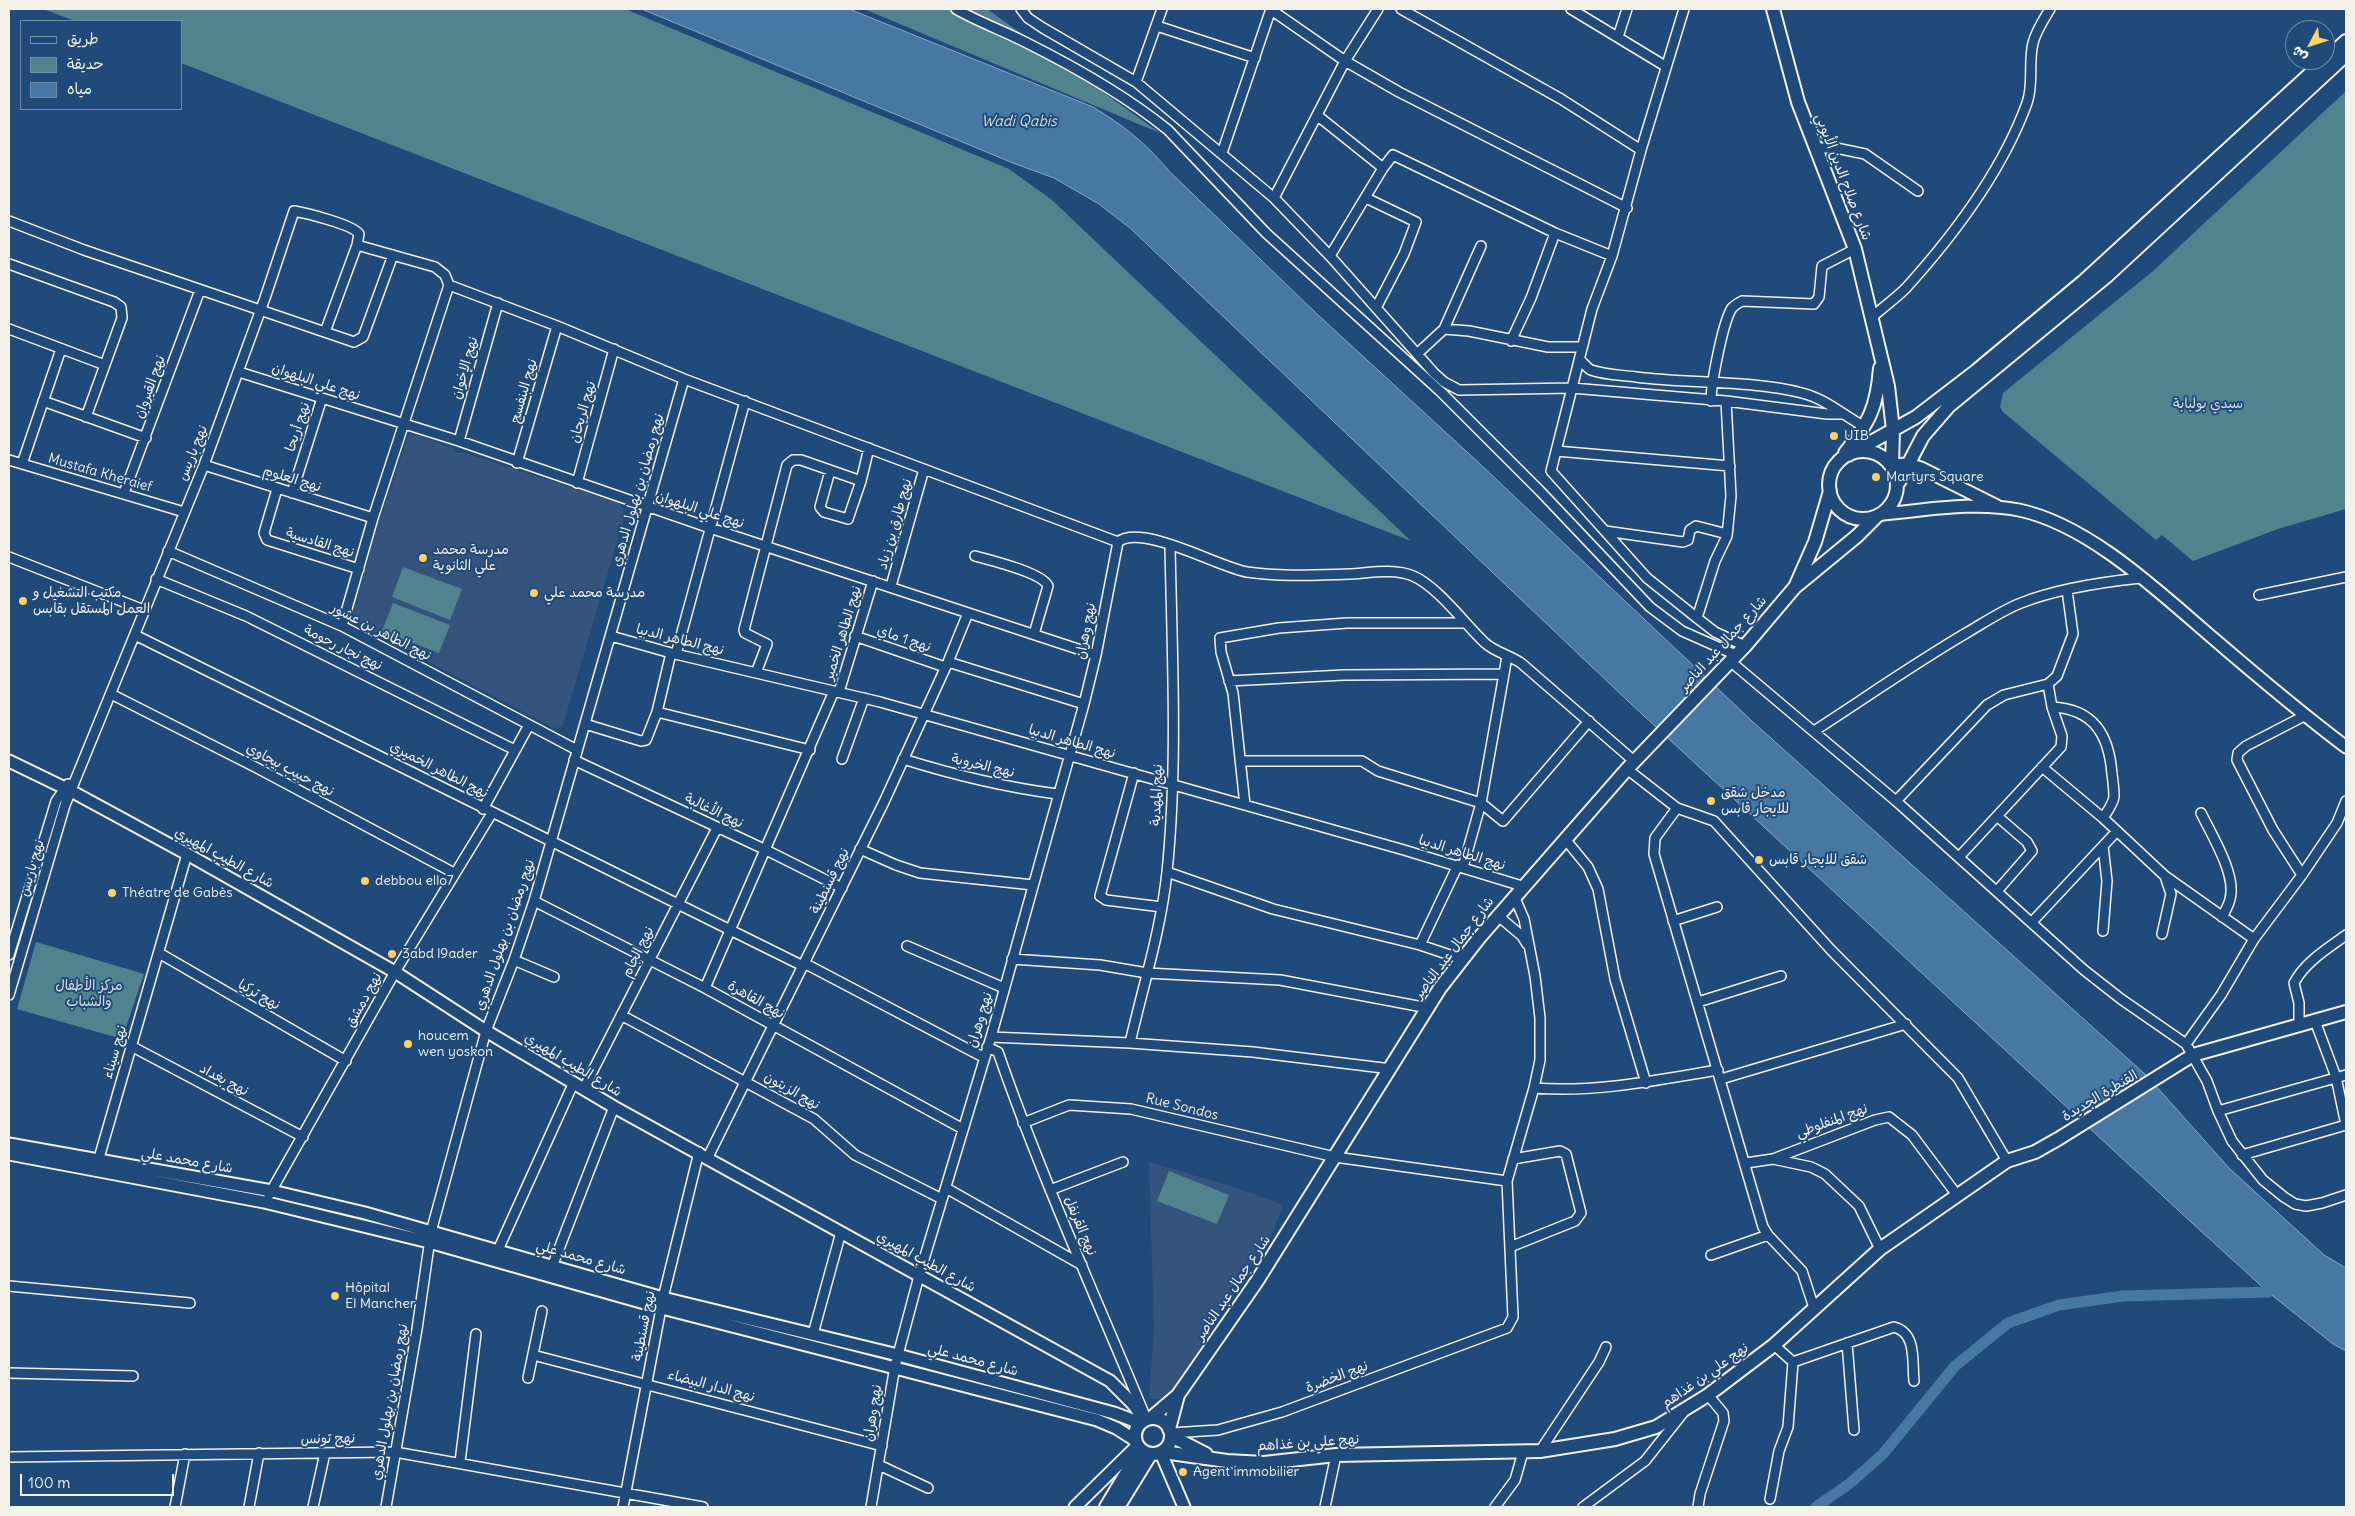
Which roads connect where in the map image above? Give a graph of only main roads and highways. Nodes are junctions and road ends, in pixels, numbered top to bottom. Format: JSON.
{"nodes":[{"id":1,"x":1773,"y":9,"type":"edge"},
{"id":2,"x":2346,"y":41,"type":"edge"},
{"id":3,"x":2346,"y":55,"type":"edge"},
{"id":4,"x":1881,"y":358,"type":"junction"},
{"id":5,"x":1894,"y":430,"type":"junction"},
{"id":6,"x":1843,"y":458,"type":"junction"},
{"id":7,"x":1892,"y":465,"type":"junction"},
{"id":8,"x":1899,"y":482,"type":"junction"},
{"id":9,"x":1830,"y":491,"type":"junction"},
{"id":10,"x":1879,"y":516,"type":"junction"},
{"id":11,"x":1795,"y":587,"type":"junction"},
{"id":12,"x":2346,"y":1012,"type":"edge"},
{"id":13,"x":2058,"y":1139,"type":"joint"},
{"id":14,"x":1178,"y":1395,"type":"junction"},
{"id":15,"x":1145,"y":1420,"type":"junction"},
{"id":16,"x":1170,"y":1432,"type":"junction"},
{"id":17,"x":1148,"y":1449,"type":"junction"},
{"id":18,"x":1212,"y":1458,"type":"junction"},
{"id":19,"x":1106,"y":1507,"type":"edge"},
{"id":20,"x":1118,"y":1507,"type":"edge"}],
"edges":[{"from":1,"to":4,"type":"main road","name":"شارع صلاح الدين الأيوبي"},
{"from":2,"to":5,"type":"main road"},
{"from":3,"to":8,"type":"main road"},
{"from":4,"to":5,"type":"main road","name":"شارع صلاح الدين الأيوبي"},
{"from":4,"to":6,"type":"main road","name":"شارع صلاح الدين الأيوبي"},
{"from":5,"to":6,"type":"main road"},
{"from":5,"to":7,"type":"main road","name":"شارع صلاح الدين الأيوبي"},
{"from":6,"to":7,"type":"main road"},
{"from":6,"to":9,"type":"main road"},
{"from":7,"to":8,"type":"main road"},
{"from":8,"to":10,"type":"main road"},
{"from":9,"to":10,"type":"main road"},
{"from":9,"to":11,"type":"main road"},
{"from":10,"to":11,"type":"main road"},
{"from":11,"to":14,"type":"main road","name":"شارع جمال عبد الناصر"},
{"from":12,"to":13,"type":"main road","name":"القنطرة الجديدة"},
{"from":13,"to":18,"type":"main road","name":"نهج علي بن غذاهم"},
{"from":14,"to":15,"type":"main road","name":"شارع جمال عبد الناصر"},
{"from":14,"to":16,"type":"main road","name":"شارع جمال عبد الناصر"},
{"from":15,"to":16,"type":"main road"},
{"from":15,"to":17,"type":"main road"},
{"from":16,"to":17,"type":"main road"},
{"from":16,"to":18,"type":"main road","name":"نهج علي بن غذاهم"},
{"from":17,"to":18,"type":"main road","name":"نهج علي بن غذاهم"},
{"from":17,"to":19,"type":"main road"},
{"from":17,"to":20,"type":"main road"}]}
